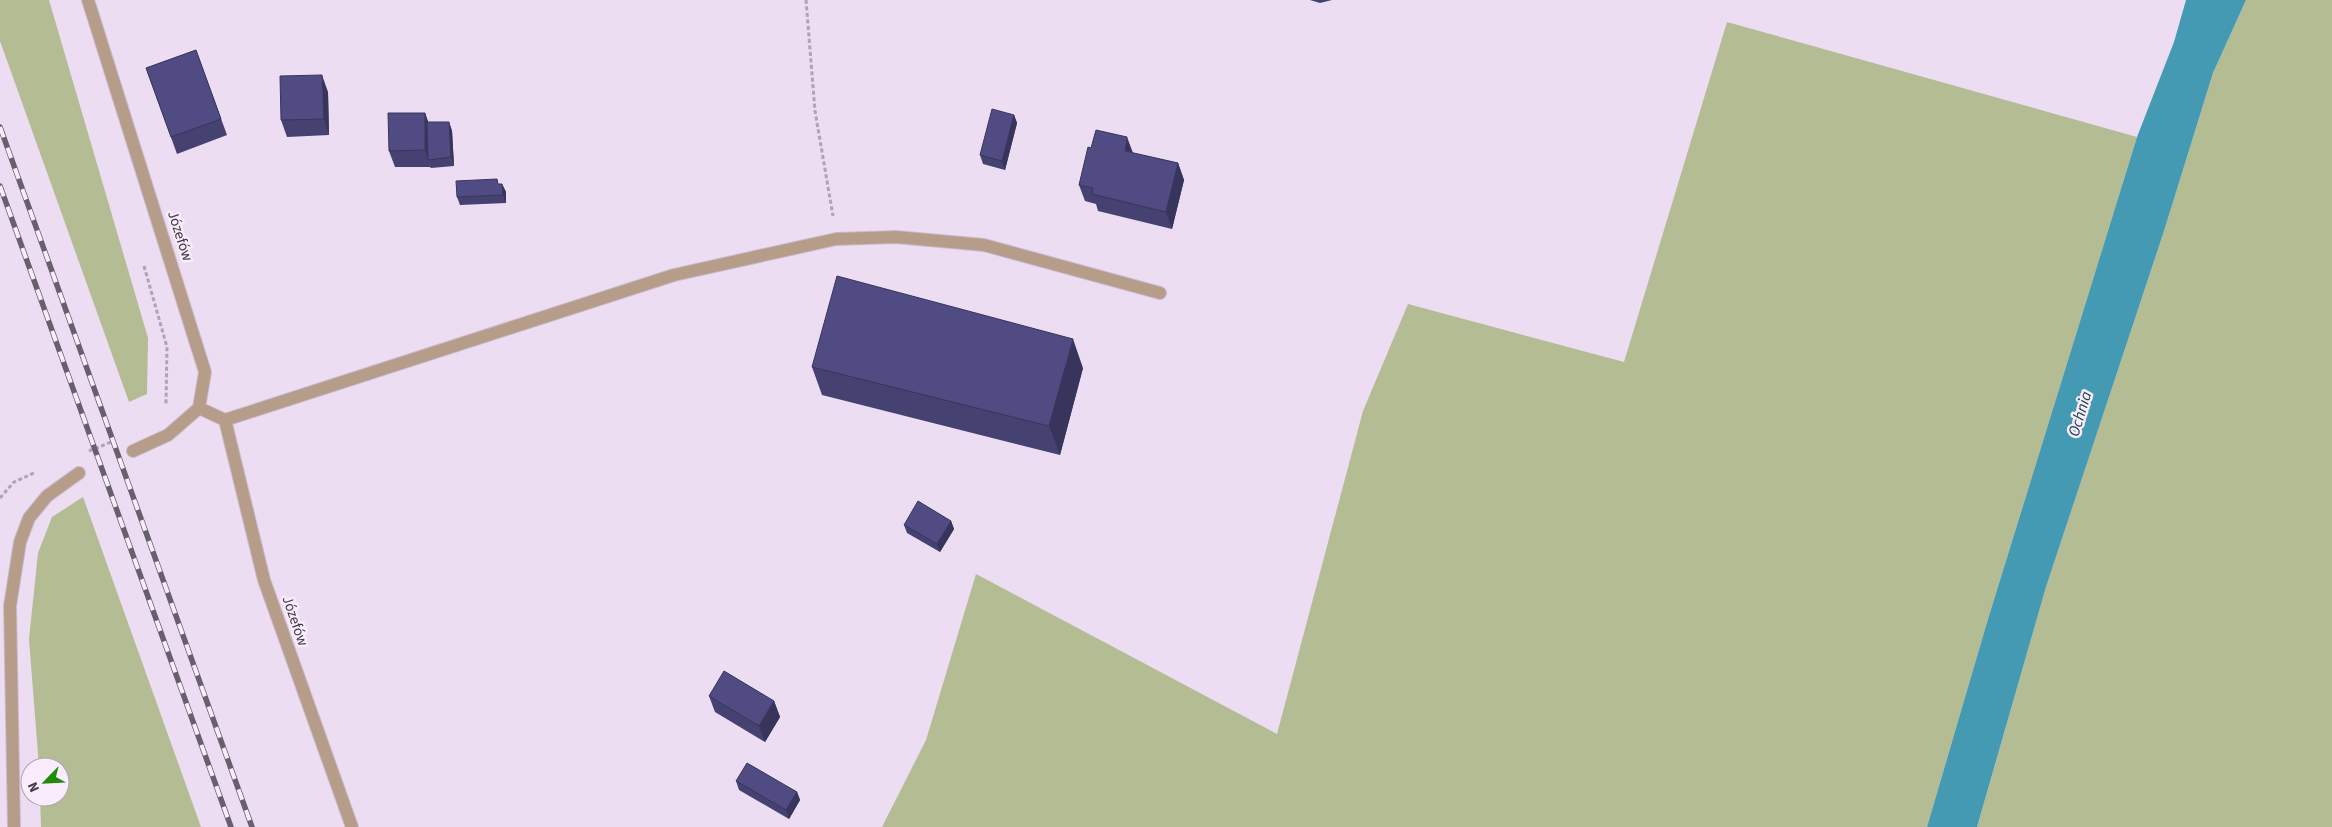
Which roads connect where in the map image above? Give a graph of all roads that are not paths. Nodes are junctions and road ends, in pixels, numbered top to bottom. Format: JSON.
{"nodes":[{"id":1,"x":88,"y":0,"type":"edge"},
{"id":2,"x":1160,"y":293,"type":"dead end"},
{"id":3,"x":199,"y":408,"type":"junction"},
{"id":4,"x":225,"y":420,"type":"junction"},
{"id":5,"x":133,"y":451,"type":"dead end"},
{"id":6,"x":79,"y":473,"type":"dead end"},
{"id":7,"x":14,"y":827,"type":"edge"},
{"id":8,"x":352,"y":827,"type":"edge"}],
"edges":[{"from":1,"to":3,"type":"street","name":"Józefów"},
{"from":2,"to":4,"type":"street"},
{"from":3,"to":4,"type":"street"},
{"from":3,"to":5,"type":"street"},
{"from":4,"to":8,"type":"street","name":"Józefów"},
{"from":6,"to":7,"type":"street"}]}
